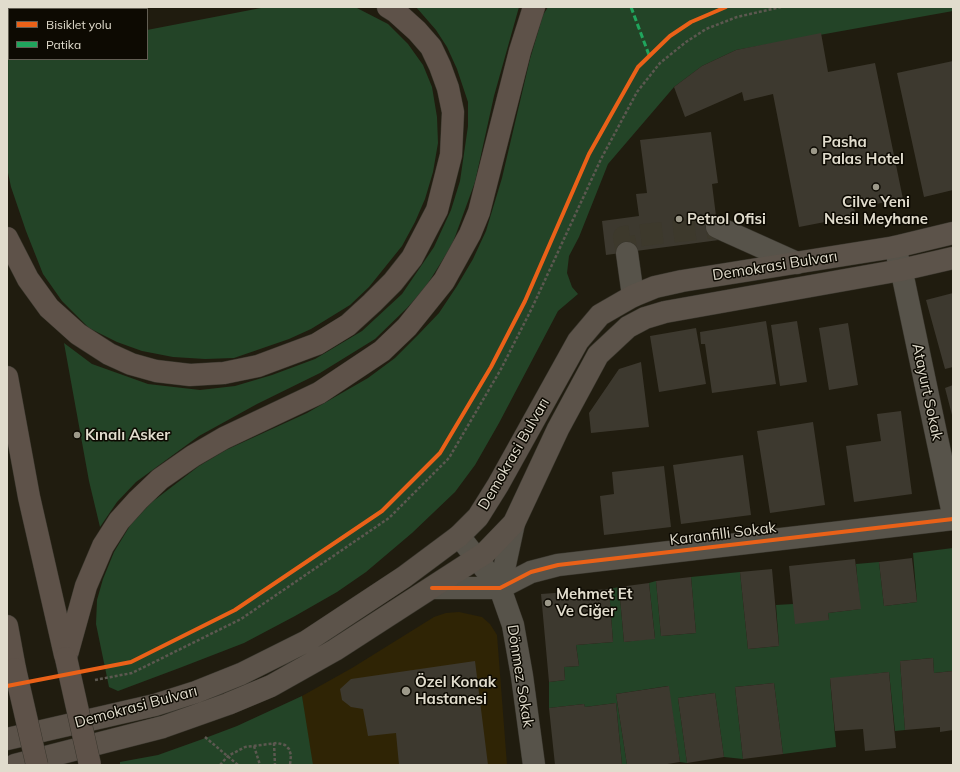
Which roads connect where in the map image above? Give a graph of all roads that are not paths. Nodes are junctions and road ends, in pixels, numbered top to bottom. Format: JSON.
{"nodes":[{"id":1,"x":388,"y":7,"type":"edge"},
{"id":2,"x":534,"y":7,"type":"edge"},
{"id":3,"x":717,"y":227,"type":"tunnel mouth"},
{"id":4,"x":953,"y":233,"type":"edge"},
{"id":5,"x":7,"y":238,"type":"edge"},
{"id":6,"x":895,"y":247,"type":"junction"},
{"id":7,"x":626,"y":253,"type":"tunnel mouth"},
{"id":8,"x":953,"y":258,"type":"edge"},
{"id":9,"x":797,"y":263,"type":"junction"},
{"id":10,"x":900,"y":270,"type":"junction"},
{"id":11,"x":633,"y":296,"type":"junction"},
{"id":12,"x":7,"y":377,"type":"edge"},
{"id":13,"x":953,"y":514,"type":"edge"},
{"id":14,"x":953,"y":519,"type":"edge"},
{"id":15,"x":514,"y":522,"type":"junction"},
{"id":16,"x":459,"y":536,"type":"junction"},
{"id":17,"x":477,"y":558,"type":"junction"},
{"id":18,"x":432,"y":588,"type":"junction"},
{"id":19,"x":500,"y":588,"type":"junction"},
{"id":20,"x":7,"y":626,"type":"edge"},
{"id":21,"x":66,"y":658,"type":"junction"},
{"id":22,"x":11,"y":664,"type":"edge"},
{"id":23,"x":7,"y":739,"type":"edge"},
{"id":24,"x":15,"y":765,"type":"edge"},
{"id":25,"x":36,"y":765,"type":"edge"},
{"id":26,"x":90,"y":765,"type":"edge"},
{"id":27,"x":534,"y":765,"type":"edge"}],
"edges":[{"from":1,"to":5,"type":"highway"},
{"from":2,"to":21,"type":"highway"},
{"from":3,"to":9,"type":"street"},
{"from":4,"to":6,"type":"main road","name":"Demokrasi Bulvarı"},
{"from":6,"to":9,"type":"main road","name":"Demokrasi Bulvarı"},
{"from":6,"to":10,"type":"street","name":"Atayurt Sokak"},
{"from":7,"to":11,"type":"street"},
{"from":8,"to":10,"type":"main road","name":"Demokrasi Bulvarı"},
{"from":9,"to":11,"type":"main road","name":"Demokrasi Bulvarı"},
{"from":10,"to":13,"type":"street","name":"Atayurt Sokak"},
{"from":10,"to":15,"type":"main road","name":"Demokrasi Bulvarı"},
{"from":11,"to":16,"type":"main road","name":"Demokrasi Bulvarı"},
{"from":12,"to":21,"type":"highway"},
{"from":14,"to":19,"type":"street","name":"Karanfilli Sokak"},
{"from":15,"to":17,"type":"main road","name":"Demokrasi Bulvarı"},
{"from":15,"to":19,"type":"street"},
{"from":16,"to":17,"type":"street"},
{"from":16,"to":23,"type":"main road","name":"Demokrasi Bulvarı"},
{"from":17,"to":18,"type":"main road","name":"Demokrasi Bulvarı"},
{"from":17,"to":19,"type":"street"},
{"from":18,"to":19,"type":"street"},
{"from":18,"to":24,"type":"main road","name":"Demokrasi Bulvarı"},
{"from":19,"to":27,"type":"street","name":"Dönmez Sokak"},
{"from":20,"to":22,"type":"highway"},
{"from":21,"to":26,"type":"highway","bridge":true},
{"from":22,"to":25,"type":"highway","bridge":true}]}
